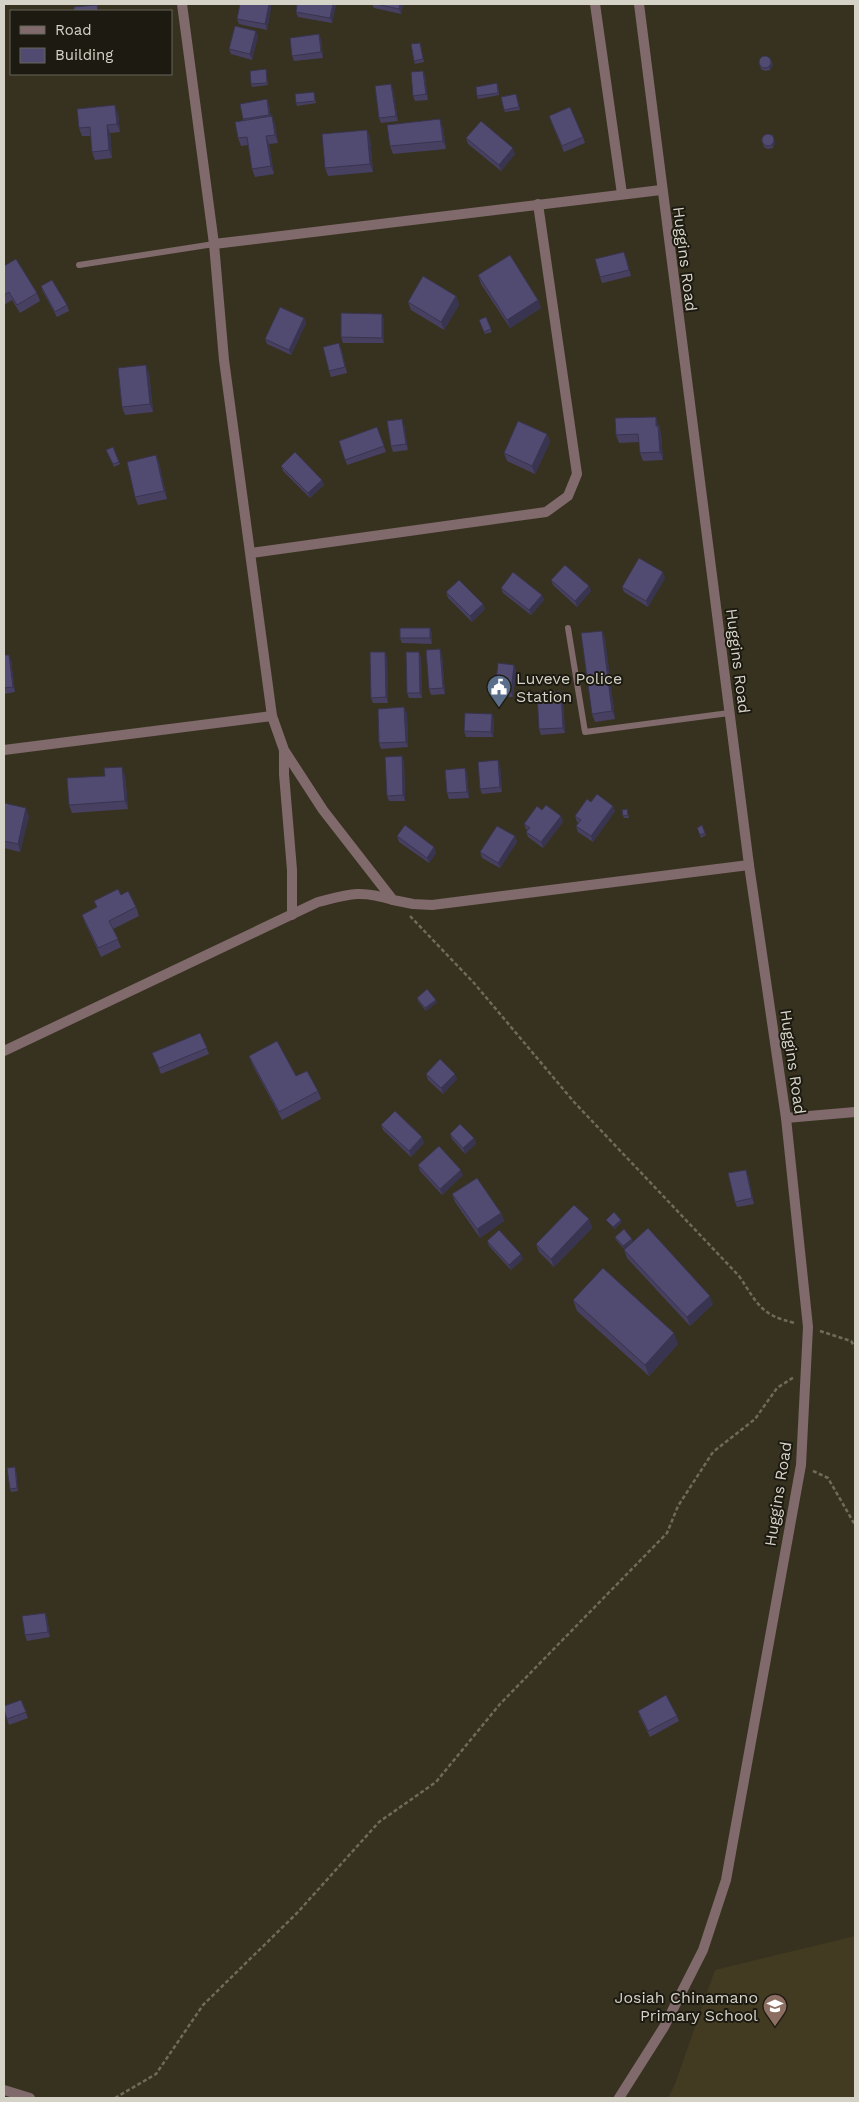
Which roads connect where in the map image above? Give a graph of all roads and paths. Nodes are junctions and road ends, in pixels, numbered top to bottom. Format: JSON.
{"nodes":[{"id":1,"x":182,"y":4,"type":"edge"},
{"id":2,"x":595,"y":4,"type":"edge"},
{"id":3,"x":639,"y":4,"type":"edge"},
{"id":4,"x":661,"y":190,"type":"junction"},
{"id":5,"x":622,"y":194,"type":"junction"},
{"id":6,"x":538,"y":204,"type":"junction"},
{"id":7,"x":214,"y":244,"type":"junction"},
{"id":8,"x":79,"y":265,"type":"dead end"},
{"id":9,"x":251,"y":553,"type":"junction"},
{"id":10,"x":568,"y":628,"type":"dead end"},
{"id":11,"x":729,"y":713,"type":"junction"},
{"id":12,"x":272,"y":716,"type":"junction"},
{"id":13,"x":4,"y":750,"type":"edge"},
{"id":14,"x":284,"y":750,"type":"junction"},
{"id":15,"x":749,"y":865,"type":"junction"},
{"id":16,"x":393,"y":900,"type":"junction"},
{"id":17,"x":292,"y":915,"type":"junction"},
{"id":18,"x":4,"y":1051,"type":"edge"},
{"id":19,"x":855,"y":1112,"type":"edge"},
{"id":20,"x":786,"y":1118,"type":"junction"},
{"id":21,"x":808,"y":1327,"type":"junction"},
{"id":22,"x":855,"y":1346,"type":"edge"},
{"id":23,"x":806,"y":1369,"type":"junction"},
{"id":24,"x":801,"y":1465,"type":"junction"},
{"id":25,"x":855,"y":1525,"type":"edge"},
{"id":26,"x":4,"y":2090,"type":"edge"},
{"id":27,"x":30,"y":2098,"type":"edge"},
{"id":28,"x":115,"y":2098,"type":"edge"},
{"id":29,"x":619,"y":2098,"type":"edge"}],
"edges":[{"from":1,"to":7,"type":"street"},
{"from":2,"to":5,"type":"street"},
{"from":3,"to":4,"type":"street","name":"Huggins Road"},
{"from":4,"to":5,"type":"street"},
{"from":4,"to":11,"type":"street","name":"Huggins Road"},
{"from":5,"to":6,"type":"street"},
{"from":6,"to":7,"type":"street"},
{"from":6,"to":9,"type":"street"},
{"from":7,"to":8,"type":"lane"},
{"from":7,"to":9,"type":"street"},
{"from":9,"to":12,"type":"street"},
{"from":10,"to":11,"type":"lane"},
{"from":11,"to":15,"type":"street","name":"Huggins Road"},
{"from":12,"to":13,"type":"street"},
{"from":12,"to":14,"type":"street"},
{"from":14,"to":16,"type":"street"},
{"from":14,"to":17,"type":"street"},
{"from":15,"to":16,"type":"street"},
{"from":15,"to":20,"type":"street","name":"Huggins Road"},
{"from":16,"to":17,"type":"street"},
{"from":16,"to":21,"type":"path"},
{"from":17,"to":18,"type":"street"},
{"from":19,"to":20,"type":"street"},
{"from":20,"to":21,"type":"street","name":"Huggins Road"},
{"from":21,"to":22,"type":"path"},
{"from":21,"to":23,"type":"street","name":"Huggins Road"},
{"from":23,"to":24,"type":"street","name":"Huggins Road"},
{"from":23,"to":28,"type":"path"},
{"from":24,"to":25,"type":"path"},
{"from":24,"to":29,"type":"street","name":"Huggins Road"},
{"from":26,"to":27,"type":"street"}]}
